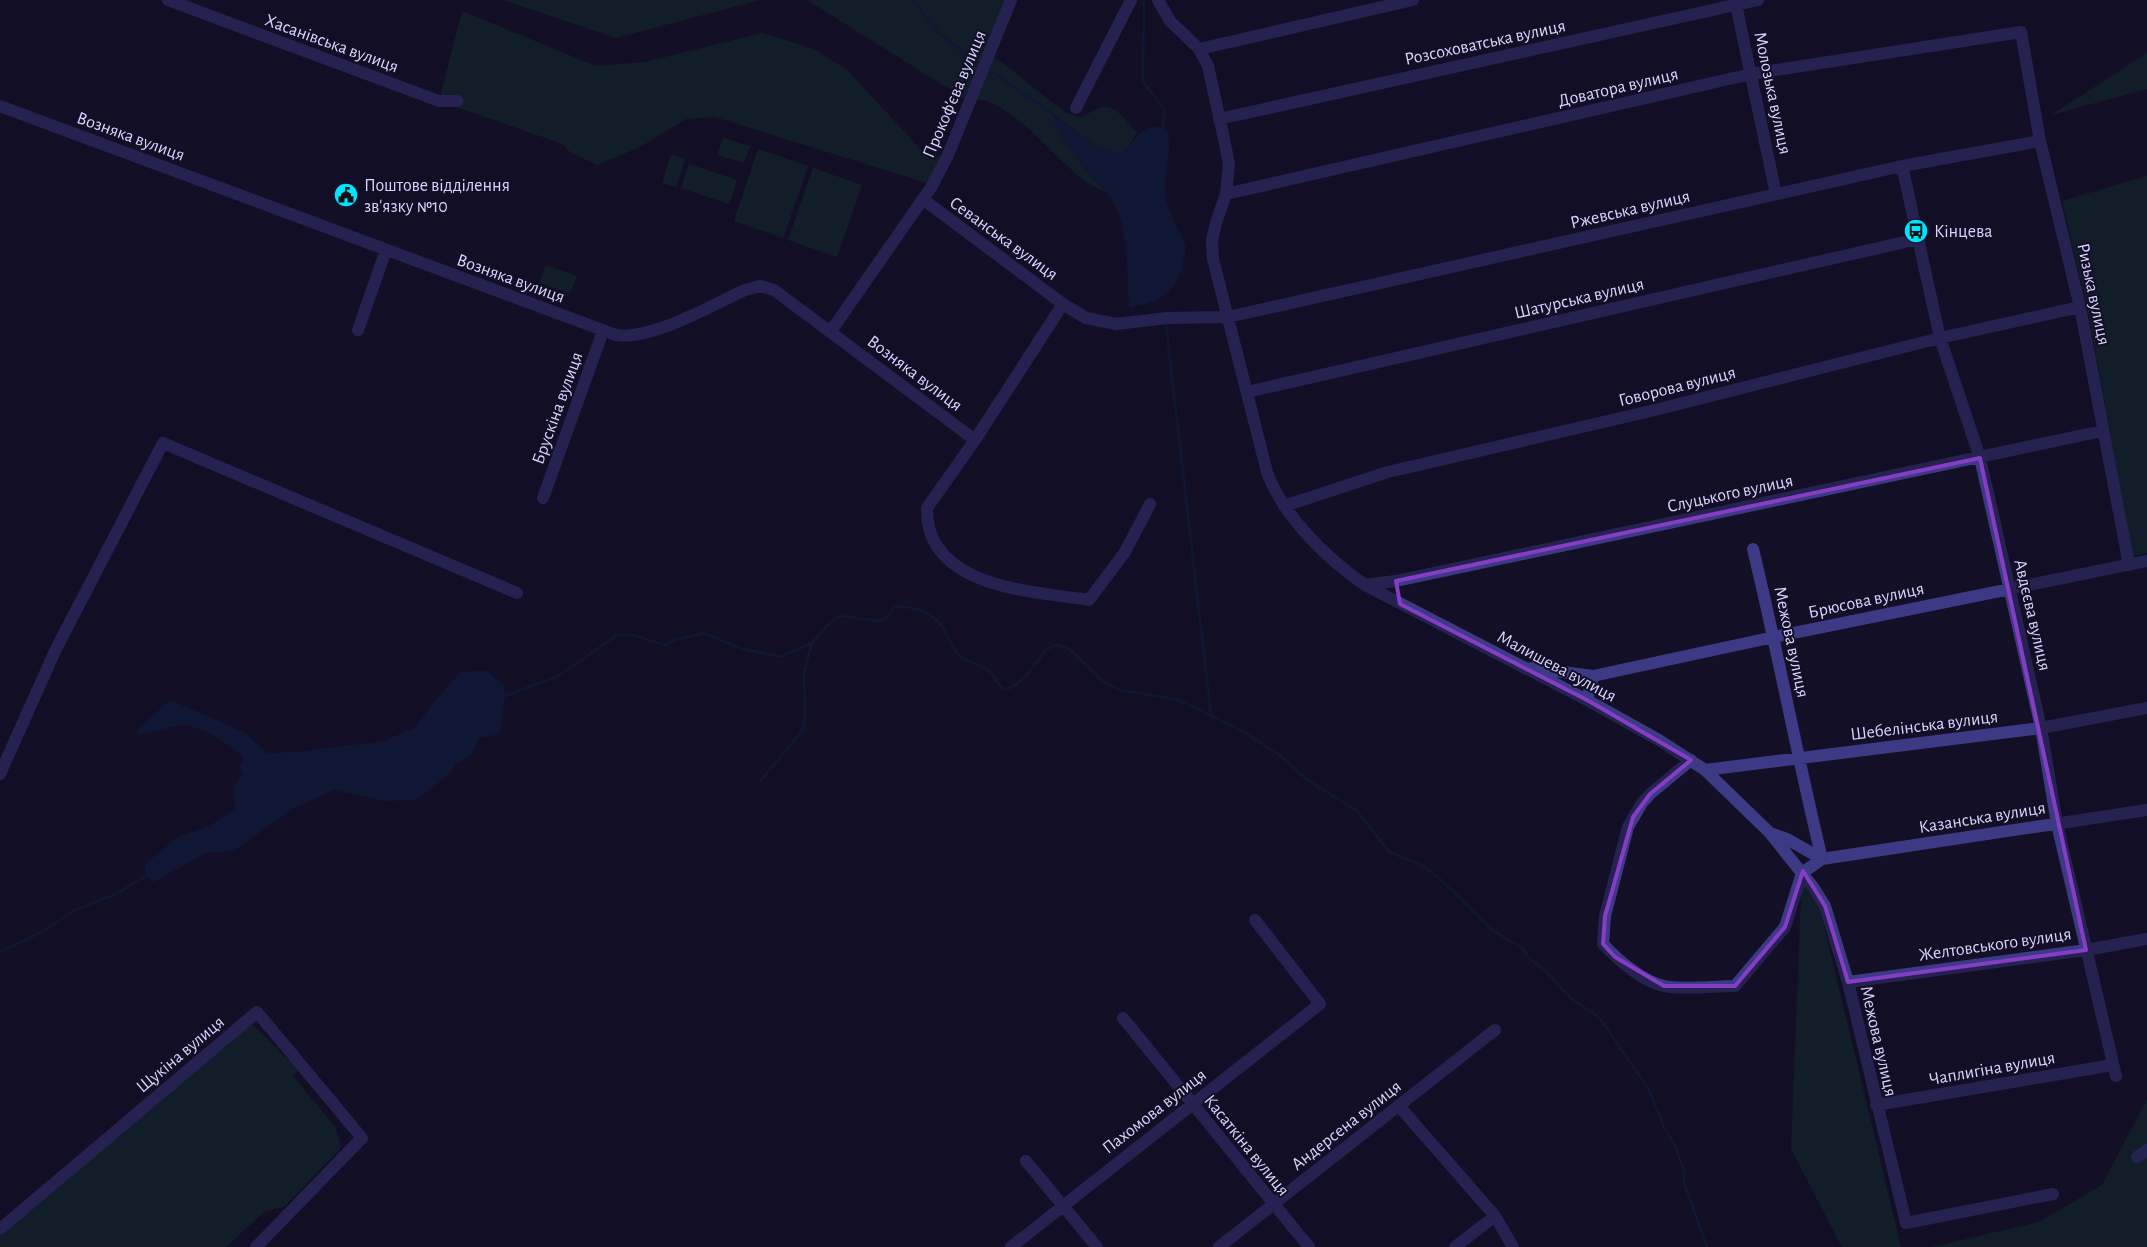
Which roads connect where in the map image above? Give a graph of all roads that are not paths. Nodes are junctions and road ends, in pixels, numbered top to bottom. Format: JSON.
{"nodes":[{"id":1,"x":168,"y":0,"type":"edge"},
{"id":2,"x":1011,"y":0,"type":"edge"},
{"id":3,"x":1131,"y":0,"type":"edge"},
{"id":4,"x":1158,"y":0,"type":"edge"},
{"id":5,"x":1413,"y":0,"type":"edge"},
{"id":6,"x":1758,"y":0,"type":"edge"},
{"id":7,"x":1735,"y":2,"type":"edge"},
{"id":8,"x":2021,"y":32,"type":"joint"},
{"id":9,"x":1199,"y":48,"type":"junction"},
{"id":10,"x":1751,"y":74,"type":"junction"},
{"id":11,"x":457,"y":101,"type":"dead end"},
{"id":12,"x":0,"y":106,"type":"edge"},
{"id":13,"x":1076,"y":108,"type":"dead end"},
{"id":14,"x":1219,"y":119,"type":"junction"},
{"id":15,"x":2040,"y":141,"type":"junction"},
{"id":16,"x":1902,"y":166,"type":"junction"},
{"id":17,"x":1226,"y":194,"type":"junction"},
{"id":18,"x":1776,"y":194,"type":"junction"},
{"id":19,"x":924,"y":200,"type":"junction"},
{"id":20,"x":1918,"y":239,"type":"junction"},
{"id":21,"x":386,"y":250,"type":"junction"},
{"id":22,"x":1063,"y":304,"type":"junction"},
{"id":23,"x":2080,"y":307,"type":"junction"},
{"id":24,"x":1228,"y":317,"type":"junction"},
{"id":25,"x":358,"y":330,"type":"dead end"},
{"id":26,"x":603,"y":331,"type":"junction"},
{"id":27,"x":831,"y":331,"type":"junction"},
{"id":28,"x":1940,"y":338,"type":"junction"},
{"id":29,"x":1247,"y":392,"type":"junction"},
{"id":30,"x":2102,"y":430,"type":"junction"},
{"id":31,"x":975,"y":440,"type":"junction"},
{"id":32,"x":1980,"y":458,"type":"junction"},
{"id":33,"x":543,"y":498,"type":"dead end"},
{"id":34,"x":1150,"y":504,"type":"dead end"},
{"id":35,"x":1284,"y":506,"type":"junction"},
{"id":36,"x":1753,"y":549,"type":"dead end"},
{"id":37,"x":2147,"y":561,"type":"edge"},
{"id":38,"x":2129,"y":565,"type":"junction"},
{"id":39,"x":1396,"y":581,"type":"junction"},
{"id":40,"x":1365,"y":585,"type":"junction"},
{"id":41,"x":2009,"y":588,"type":"junction"},
{"id":42,"x":517,"y":593,"type":"dead end"},
{"id":43,"x":1400,"y":604,"type":"junction"},
{"id":44,"x":1774,"y":636,"type":"junction"},
{"id":45,"x":1523,"y":667,"type":"junction"},
{"id":46,"x":1593,"y":676,"type":"junction"},
{"id":47,"x":1587,"y":700,"type":"junction"},
{"id":48,"x":2147,"y":708,"type":"edge"},
{"id":49,"x":2040,"y":728,"type":"junction"},
{"id":50,"x":1797,"y":758,"type":"junction"},
{"id":51,"x":1691,"y":760,"type":"junction"},
{"id":52,"x":1705,"y":770,"type":"junction"},
{"id":53,"x":0,"y":774,"type":"edge"},
{"id":54,"x":2147,"y":810,"type":"edge"},
{"id":55,"x":2057,"y":824,"type":"junction"},
{"id":56,"x":1770,"y":833,"type":"junction"},
{"id":57,"x":1822,"y":860,"type":"junction"},
{"id":58,"x":1802,"y":873,"type":"junction"},
{"id":59,"x":1255,"y":920,"type":"dead end"},
{"id":60,"x":2147,"y":939,"type":"edge"},
{"id":61,"x":2086,"y":950,"type":"junction"},
{"id":62,"x":1848,"y":982,"type":"junction"},
{"id":63,"x":1123,"y":1018,"type":"dead end"},
{"id":64,"x":1495,"y":1030,"type":"dead end"},
{"id":65,"x":2115,"y":1070,"type":"joint"},
{"id":66,"x":1191,"y":1104,"type":"junction"},
{"id":67,"x":1876,"y":1105,"type":"junction"},
{"id":68,"x":1399,"y":1106,"type":"junction"},
{"id":69,"x":1026,"y":1161,"type":"dead end"},
{"id":70,"x":2053,"y":1194,"type":"dead end"},
{"id":71,"x":1273,"y":1204,"type":"junction"},
{"id":72,"x":1063,"y":1205,"type":"junction"},
{"id":73,"x":1495,"y":1216,"type":"junction"},
{"id":74,"x":0,"y":1229,"type":"edge"},
{"id":75,"x":256,"y":1247,"type":"edge"},
{"id":76,"x":1011,"y":1247,"type":"edge"},
{"id":77,"x":1097,"y":1247,"type":"edge"},
{"id":78,"x":1219,"y":1247,"type":"edge"},
{"id":79,"x":1309,"y":1247,"type":"edge"},
{"id":80,"x":1454,"y":1247,"type":"edge"},
{"id":81,"x":1513,"y":1247,"type":"edge"}],
"edges":[{"from":1,"to":11,"type":"street","name":"Хасанівська вулиця"},
{"from":2,"to":19,"type":"street","name":"Прокоф’єва вулиця"},
{"from":3,"to":13,"type":"street"},
{"from":4,"to":9,"type":"street"},
{"from":5,"to":9,"type":"street"},
{"from":6,"to":7,"type":"street","name":"Розсоховатська вулиця"},
{"from":7,"to":10,"type":"street","name":"Молозька вулиця"},
{"from":7,"to":14,"type":"street","name":"Розсоховатська вулиця"},
{"from":8,"to":10,"type":"street","name":"Доватора вулиця"},
{"from":8,"to":15,"type":"street","name":"Ризька вулиця"},
{"from":9,"to":14,"type":"street","name":"Малишева вулиця"},
{"from":10,"to":17,"type":"street","name":"Доватора вулиця"},
{"from":10,"to":18,"type":"street","name":"Молозька вулиця"},
{"from":12,"to":21,"type":"street","name":"Возняка вулиця"},
{"from":14,"to":17,"type":"street","name":"Малишева вулиця"},
{"from":15,"to":16,"type":"street","name":"Ржевська вулиця"},
{"from":15,"to":23,"type":"street","name":"Ризька вулиця"},
{"from":16,"to":18,"type":"street","name":"Ржевська вулиця"},
{"from":16,"to":20,"type":"street","name":"Авдєєва вулиця"},
{"from":17,"to":24,"type":"street","name":"Малишева вулиця"},
{"from":18,"to":24,"type":"street","name":"Ржевська вулиця"},
{"from":19,"to":22,"type":"street","name":"Севанська вулиця"},
{"from":19,"to":27,"type":"street","name":"Прокоф’єва вулиця"},
{"from":20,"to":28,"type":"street","name":"Авдєєва вулиця"},
{"from":20,"to":29,"type":"street","name":"Шатурська вулиця"},
{"from":21,"to":25,"type":"street"},
{"from":21,"to":26,"type":"street","name":"Возняка вулиця"},
{"from":22,"to":24,"type":"street","name":"Севанська вулиця"},
{"from":22,"to":31,"type":"street","name":"Севанська вулиця"},
{"from":23,"to":28,"type":"street","name":"Говорова вулиця"},
{"from":23,"to":30,"type":"street","name":"Ризька вулиця"},
{"from":24,"to":29,"type":"street","name":"Малишева вулиця"},
{"from":26,"to":27,"type":"street","name":"Возняка вулиця"},
{"from":26,"to":33,"type":"street","name":"Брускіна вулиця"},
{"from":27,"to":31,"type":"street","name":"Возняка вулиця"},
{"from":28,"to":32,"type":"street","name":"Авдєєва вулиця"},
{"from":28,"to":35,"type":"street","name":"Говорова вулиця"},
{"from":29,"to":35,"type":"street","name":"Малишева вулиця"},
{"from":30,"to":32,"type":"street","name":"Слуцького вулиця"},
{"from":30,"to":38,"type":"street","name":"Ризька вулиця"},
{"from":31,"to":34,"type":"street","name":"Севанська вулиця"},
{"from":32,"to":39,"type":"street","name":"Слуцького вулиця"},
{"from":32,"to":41,"type":"street","name":"Авдєєва вулиця"},
{"from":35,"to":40,"type":"street","name":"Малишева вулиця"},
{"from":36,"to":44,"type":"street","name":"Межова вулиця"},
{"from":37,"to":38,"type":"street","name":"Брюсова вулиця"},
{"from":38,"to":41,"type":"street","name":"Брюсова вулиця"},
{"from":39,"to":40,"type":"street","name":"Слуцького вулиця"},
{"from":39,"to":43,"type":"street"},
{"from":40,"to":43,"type":"street","name":"Малишева вулиця"},
{"from":41,"to":44,"type":"street","name":"Брюсова вулиця"},
{"from":41,"to":49,"type":"street","name":"Авдєєва вулиця"},
{"from":42,"to":53,"type":"street"},
{"from":43,"to":45,"type":"street","name":"Малишева вулиця"},
{"from":44,"to":46,"type":"street","name":"Брюсова вулиця"},
{"from":44,"to":50,"type":"street","name":"Межова вулиця"},
{"from":45,"to":46,"type":"street","name":"Брюсова вулиця"},
{"from":45,"to":47,"type":"street","name":"Малишева вулиця"},
{"from":46,"to":47,"type":"street"},
{"from":47,"to":51,"type":"street","name":"Малишева вулиця"},
{"from":48,"to":49,"type":"street","name":"Шебелінська вулиця"},
{"from":49,"to":50,"type":"street","name":"Шебелінська вулиця"},
{"from":49,"to":55,"type":"street","name":"Авдєєва вулиця"},
{"from":50,"to":52,"type":"street","name":"Шебелінська вулиця"},
{"from":50,"to":57,"type":"street","name":"Межова вулиця"},
{"from":51,"to":52,"type":"street","name":"Малишева вулиця"},
{"from":51,"to":58,"type":"street"},
{"from":52,"to":56,"type":"street","name":"Малишева вулиця"},
{"from":54,"to":55,"type":"street","name":"Казанська вулиця"},
{"from":55,"to":57,"type":"street","name":"Казанська вулиця"},
{"from":55,"to":61,"type":"street","name":"Авдєєва вулиця"},
{"from":56,"to":57,"type":"street"},
{"from":56,"to":58,"type":"street","name":"Малишева вулиця"},
{"from":57,"to":58,"type":"street","name":"Казанська вулиця"},
{"from":58,"to":62,"type":"street","name":"Межова вулиця"},
{"from":59,"to":66,"type":"street","name":"Пахомова вулиця"},
{"from":60,"to":61,"type":"street","name":"Желтовського вулиця"},
{"from":61,"to":62,"type":"street","name":"Желтовського вулиця"},
{"from":61,"to":65,"type":"street","name":"Авдєєва вулиця"},
{"from":62,"to":67,"type":"street","name":"Межова вулиця"},
{"from":63,"to":66,"type":"street","name":"Касаткіна вулиця"},
{"from":64,"to":68,"type":"street","name":"Андерсена вулиця"},
{"from":65,"to":67,"type":"street","name":"Чаплигіна вулиця"},
{"from":66,"to":71,"type":"street","name":"Касаткіна вулиця"},
{"from":66,"to":72,"type":"street","name":"Пахомова вулиця"},
{"from":67,"to":70,"type":"street","name":"Межова вулиця"},
{"from":68,"to":71,"type":"street","name":"Андерсена вулиця"},
{"from":68,"to":73,"type":"street"},
{"from":69,"to":72,"type":"street"},
{"from":71,"to":78,"type":"street","name":"Андерсена вулиця"},
{"from":71,"to":79,"type":"street","name":"Касаткіна вулиця"},
{"from":72,"to":76,"type":"street","name":"Пахомова вулиця"},
{"from":72,"to":77,"type":"street"},
{"from":73,"to":80,"type":"street"},
{"from":73,"to":81,"type":"street"},
{"from":74,"to":75,"type":"street","name":"Щукіна вулиця"}]}
